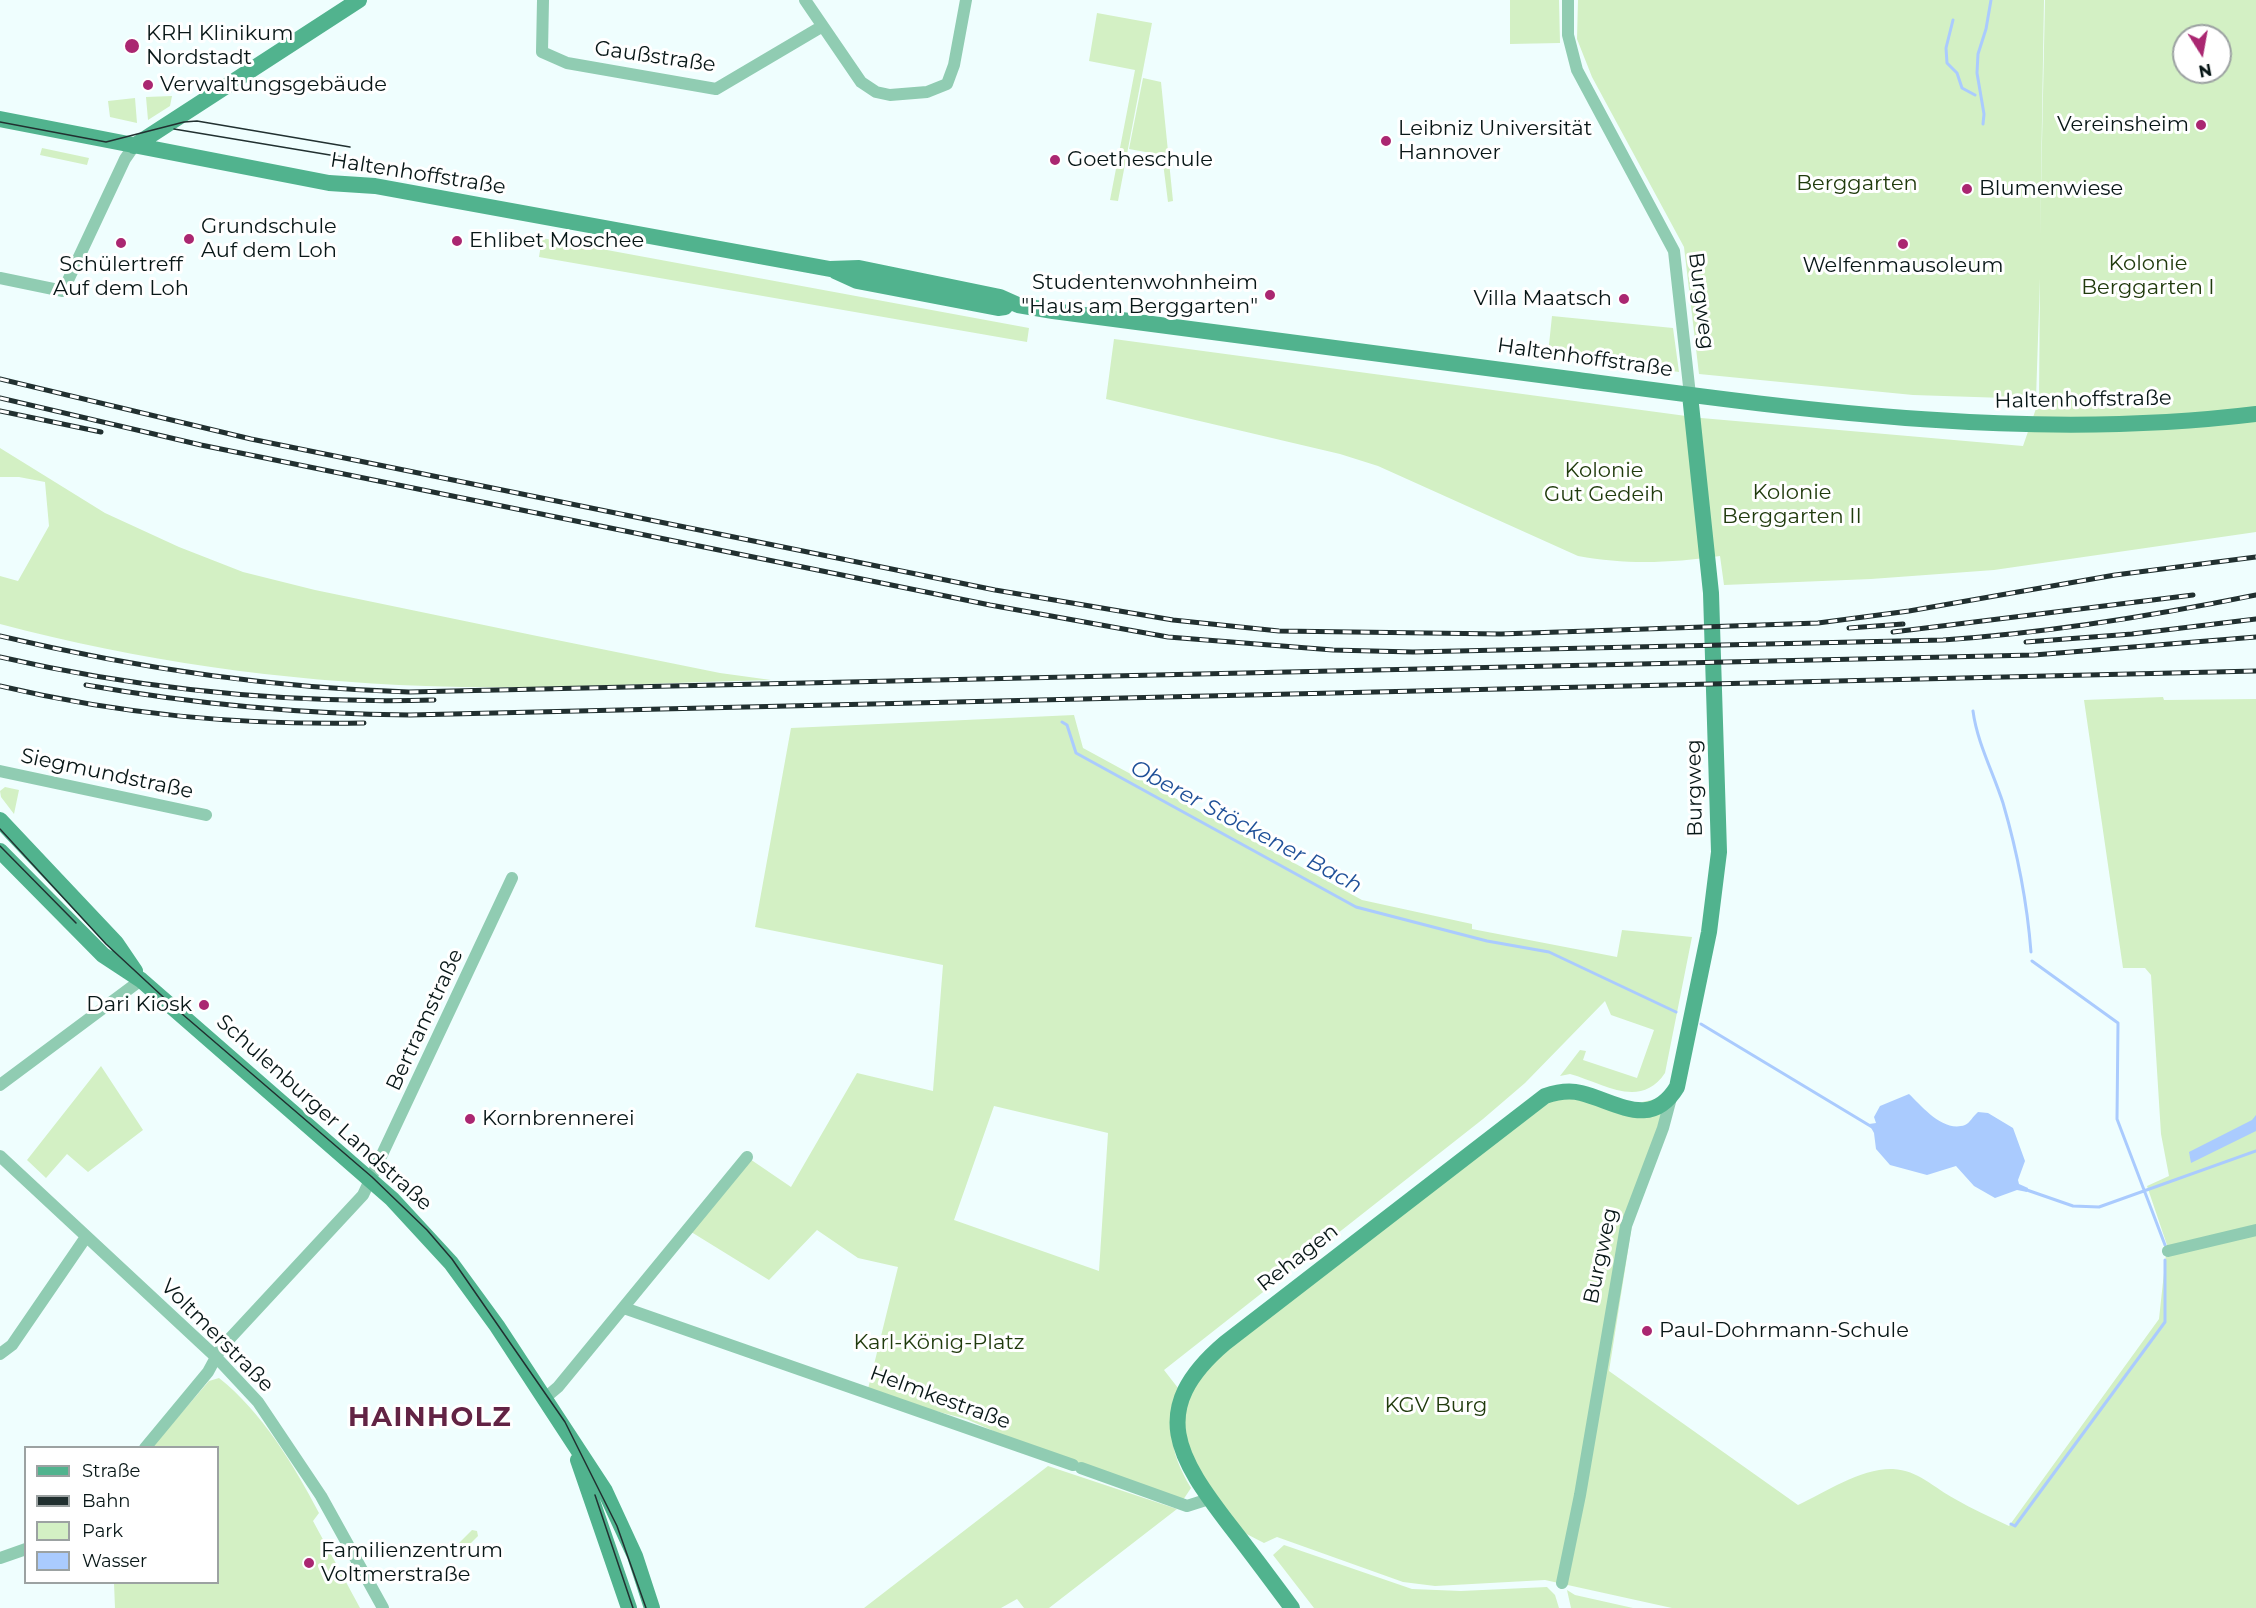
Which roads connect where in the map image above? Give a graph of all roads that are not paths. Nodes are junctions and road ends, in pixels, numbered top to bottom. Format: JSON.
{"nodes":[{"id":1,"x":359,"y":0,"type":"edge"},
{"id":2,"x":543,"y":0,"type":"edge"},
{"id":3,"x":805,"y":0,"type":"edge"},
{"id":4,"x":966,"y":0,"type":"edge"},
{"id":5,"x":1568,"y":0,"type":"edge"},
{"id":6,"x":821,"y":27,"type":"junction"},
{"id":7,"x":0,"y":118,"type":"edge"},
{"id":8,"x":134,"y":146,"type":"junction"},
{"id":9,"x":0,"y":278,"type":"edge"},
{"id":10,"x":1690,"y":395,"type":"junction"},
{"id":11,"x":2256,"y":414,"type":"edge"},
{"id":12,"x":0,"y":771,"type":"edge"},
{"id":13,"x":206,"y":815,"type":"dead end"},
{"id":14,"x":0,"y":820,"type":"edge"},
{"id":15,"x":0,"y":851,"type":"edge"},
{"id":16,"x":512,"y":878,"type":"dead end"},
{"id":17,"x":141,"y":980,"type":"junction"},
{"id":18,"x":0,"y":1085,"type":"edge"},
{"id":19,"x":1671,"y":1098,"type":"junction"},
{"id":20,"x":0,"y":1156,"type":"edge"},
{"id":21,"x":747,"y":1157,"type":"dead end"},
{"id":22,"x":372,"y":1178,"type":"junction"},
{"id":23,"x":2256,"y":1230,"type":"edge"},
{"id":24,"x":86,"y":1237,"type":"junction"},
{"id":25,"x":2168,"y":1251,"type":"dead end"},
{"id":26,"x":624,"y":1308,"type":"junction"},
{"id":27,"x":0,"y":1354,"type":"edge"},
{"id":28,"x":216,"y":1357,"type":"junction"},
{"id":29,"x":545,"y":1398,"type":"junction"},
{"id":30,"x":570,"y":1437,"type":"junction"},
{"id":31,"x":147,"y":1446,"type":"edge"},
{"id":32,"x":1209,"y":1498,"type":"junction"},
{"id":33,"x":24,"y":1550,"type":"edge"},
{"id":34,"x":0,"y":1558,"type":"edge"},
{"id":35,"x":1562,"y":1583,"type":"dead end"},
{"id":36,"x":383,"y":1608,"type":"edge"},
{"id":37,"x":629,"y":1608,"type":"edge"},
{"id":38,"x":652,"y":1608,"type":"edge"},
{"id":39,"x":1292,"y":1608,"type":"edge"}],
"edges":[{"from":1,"to":8,"type":"street"},
{"from":2,"to":6,"type":"street","name":"Gaußstraße"},
{"from":3,"to":6,"type":"street"},
{"from":4,"to":6,"type":"street"},
{"from":5,"to":10,"type":"street","name":"Burgweg"},
{"from":7,"to":8,"type":"street","name":"Haltenhoffstraße"},
{"from":8,"to":9,"type":"street"},
{"from":8,"to":10,"type":"street","name":"Haltenhoffstraße"},
{"from":10,"to":11,"type":"street","name":"Haltenhoffstraße"},
{"from":10,"to":19,"type":"street","name":"Burgweg"},
{"from":12,"to":13,"type":"street","name":"Siegmundstraße"},
{"from":14,"to":17,"type":"street","name":"Schulenburger Landstraße"},
{"from":15,"to":17,"type":"street","name":"Schulenburger Landstraße"},
{"from":16,"to":22,"type":"street","name":"Bertramstraße"},
{"from":17,"to":18,"type":"street"},
{"from":17,"to":22,"type":"street","name":"Schulenburger Landstraße"},
{"from":19,"to":32,"type":"street","name":"Rehagen"},
{"from":19,"to":35,"type":"street","name":"Burgweg"},
{"from":20,"to":24,"type":"street","name":"Voltmerstraße"},
{"from":21,"to":26,"type":"street"},
{"from":22,"to":28,"type":"street","name":"Bertramstraße"},
{"from":22,"to":29,"type":"street","name":"Schulenburger Landstraße"},
{"from":23,"to":25,"type":"street"},
{"from":24,"to":27,"type":"street"},
{"from":24,"to":28,"type":"street","name":"Voltmerstraße"},
{"from":26,"to":29,"type":"street"},
{"from":26,"to":32,"type":"street","name":"Helmkestraße"},
{"from":28,"to":31,"type":"street","name":"Bertramstraße"},
{"from":28,"to":36,"type":"street","name":"Voltmerstraße"},
{"from":29,"to":30,"type":"street","name":"Schulenburger Landstraße"},
{"from":30,"to":37,"type":"street","name":"Schulenburger Landstraße"},
{"from":30,"to":38,"type":"street","name":"Schulenburger Landstraße"},
{"from":32,"to":39,"type":"street","name":"Rehagen"},
{"from":33,"to":34,"type":"street"}]}
